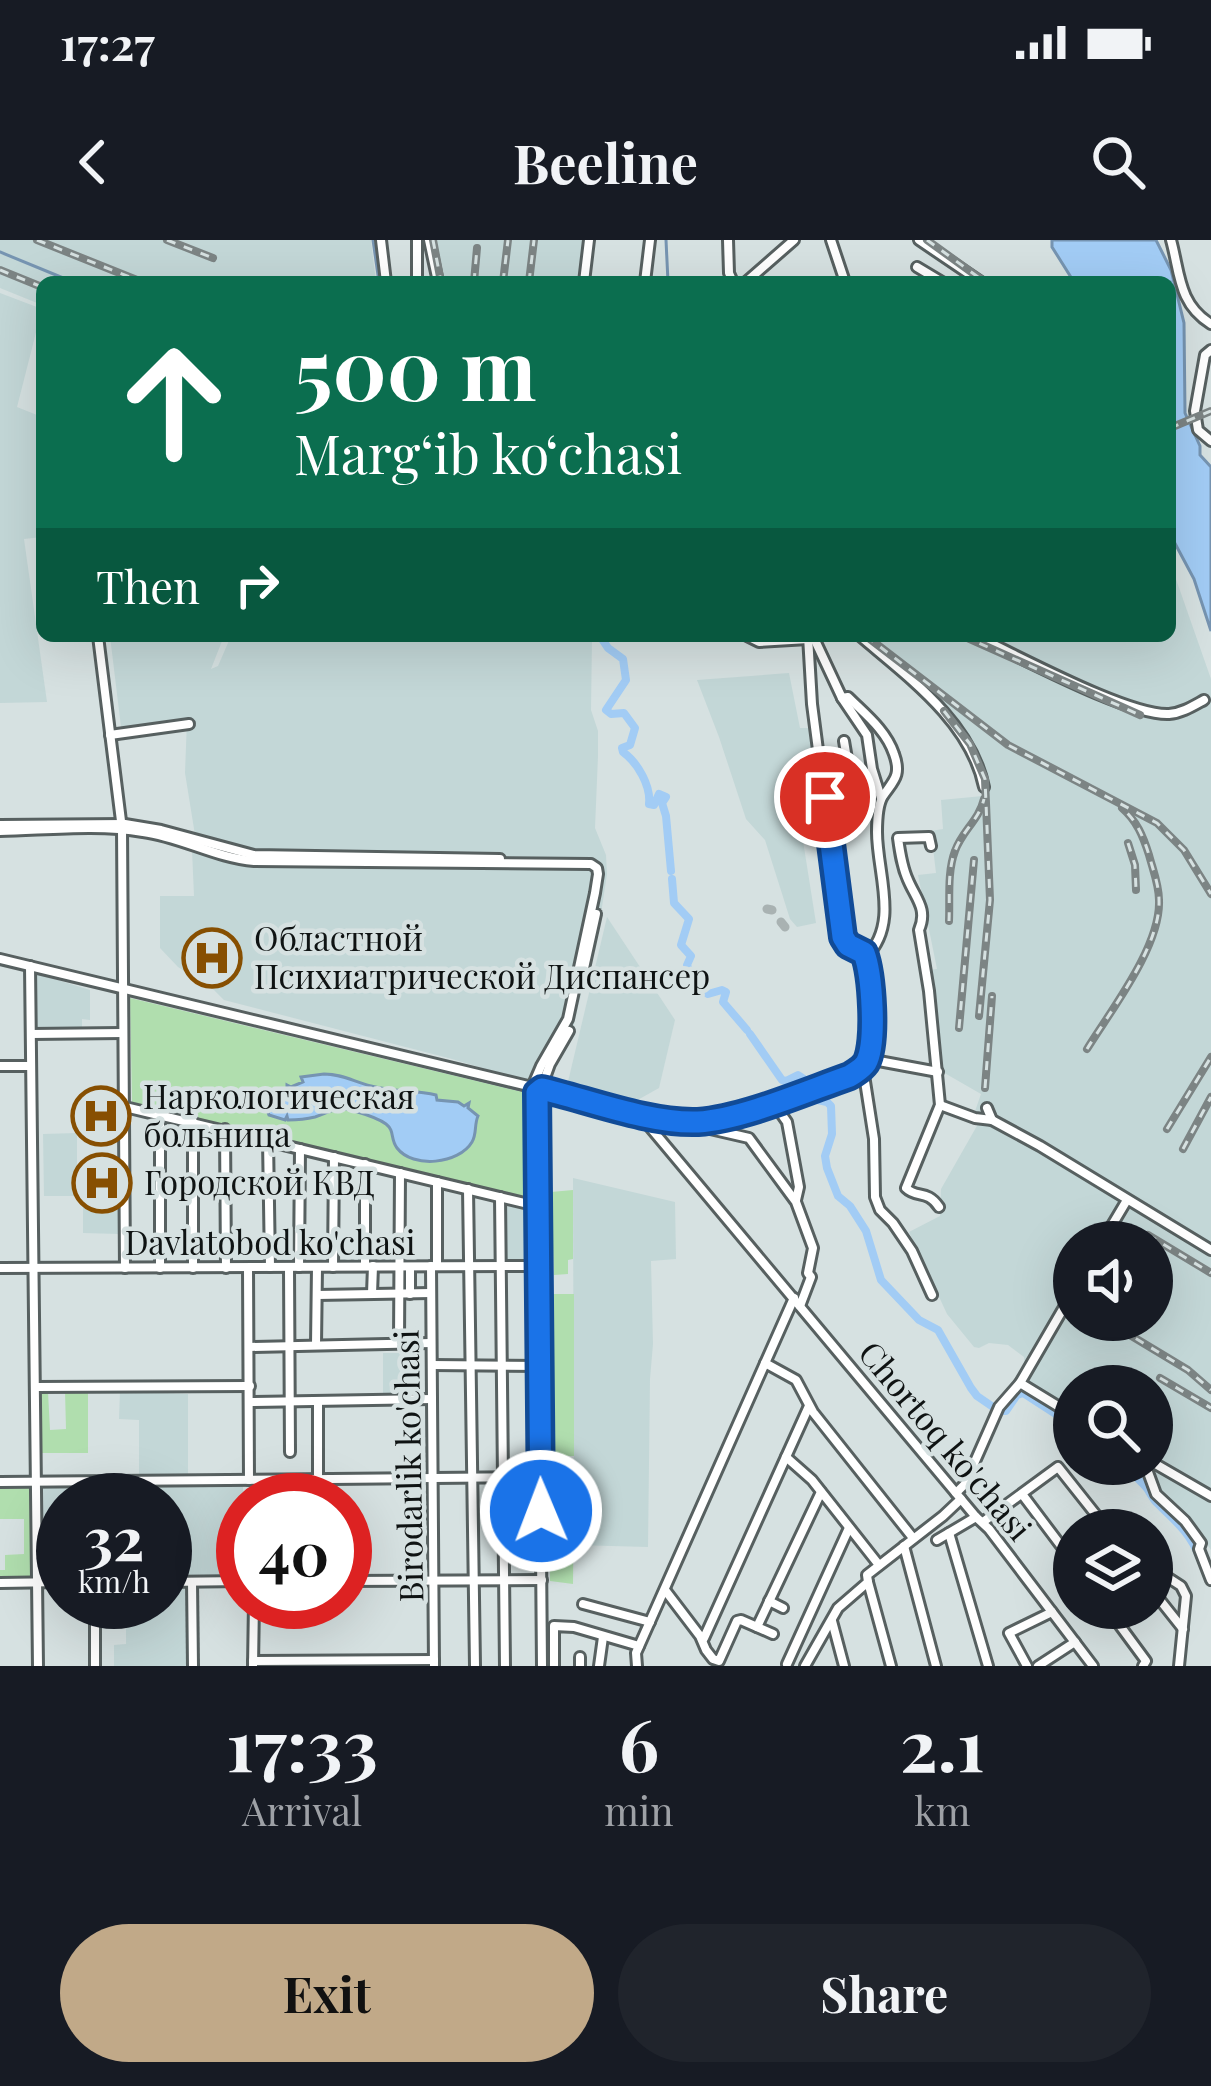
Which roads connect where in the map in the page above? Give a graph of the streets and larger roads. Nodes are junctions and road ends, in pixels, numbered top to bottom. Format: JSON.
{"nodes":[{"id":1,"x":381,"y":240,"type":"edge"},
{"id":2,"x":417,"y":240,"type":"edge"},
{"id":3,"x":429,"y":240,"type":"edge"},
{"id":4,"x":590,"y":240,"type":"edge"},
{"id":5,"x":650,"y":240,"type":"edge"},
{"id":6,"x":728,"y":240,"type":"edge"},
{"id":7,"x":794,"y":240,"type":"edge"},
{"id":8,"x":831,"y":240,"type":"edge"},
{"id":9,"x":919,"y":240,"type":"edge"},
{"id":10,"x":1171,"y":240,"type":"edge"},
{"id":11,"x":917,"y":268,"type":"dead end"},
{"id":12,"x":385,"y":276,"type":"edge"},
{"id":13,"x":417,"y":276,"type":"edge"},
{"id":14,"x":437,"y":276,"type":"edge"},
{"id":15,"x":585,"y":276,"type":"edge"},
{"id":16,"x":646,"y":276,"type":"edge"},
{"id":17,"x":730,"y":276,"type":"edge"},
{"id":18,"x":753,"y":276,"type":"edge"},
{"id":19,"x":843,"y":276,"type":"edge"},
{"id":20,"x":931,"y":276,"type":"edge"},
{"id":21,"x":972,"y":276,"type":"edge"},
{"id":22,"x":1211,"y":322,"type":"edge"},
{"id":23,"x":1211,"y":350,"type":"edge"},
{"id":24,"x":1211,"y":441,"type":"edge"},
{"id":25,"x":101,"y":642,"type":"edge"},
{"id":26,"x":810,"y":642,"type":"edge"},
{"id":27,"x":813,"y":642,"type":"edge"},
{"id":28,"x":867,"y":642,"type":"edge"},
{"id":29,"x":988,"y":642,"type":"edge"},
{"id":30,"x":842,"y":698,"type":"junction"},
{"id":31,"x":1204,"y":700,"type":"dead end"},
{"id":32,"x":189,"y":727,"type":"dead end"},
{"id":33,"x":112,"y":736,"type":"junction"},
{"id":34,"x":844,"y":741,"type":"dead end"},
{"id":35,"x":877,"y":787,"type":"junction"},
{"id":36,"x":984,"y":788,"type":"dead end"},
{"id":37,"x":852,"y":789,"type":"junction"},
{"id":38,"x":825,"y":797,"type":"junction"},
{"id":39,"x":881,"y":798,"type":"junction"},
{"id":40,"x":123,"y":825,"type":"junction"},
{"id":41,"x":0,"y":828,"type":"edge"},
{"id":42,"x":931,"y":846,"type":"dead end"},
{"id":43,"x":425,"y":856,"type":"junction"},
{"id":44,"x":401,"y":863,"type":"junction"},
{"id":45,"x":597,"y":864,"type":"junction"},
{"id":46,"x":585,"y":956,"type":"junction"},
{"id":47,"x":866,"y":957,"type":"junction"},
{"id":48,"x":0,"y":959,"type":"edge"},
{"id":49,"x":30,"y":969,"type":"junction"},
{"id":50,"x":123,"y":992,"type":"junction"},
{"id":51,"x":123,"y":1033,"type":"junction"},
{"id":52,"x":31,"y":1034,"type":"junction"},
{"id":53,"x":868,"y":1059,"type":"junction"},
{"id":54,"x":0,"y":1066,"type":"edge"},
{"id":55,"x":31,"y":1066,"type":"junction"},
{"id":56,"x":861,"y":1069,"type":"junction"},
{"id":57,"x":938,"y":1072,"type":"junction"},
{"id":58,"x":545,"y":1076,"type":"junction"},
{"id":59,"x":537,"y":1090,"type":"junction"},
{"id":60,"x":560,"y":1093,"type":"junction"},
{"id":61,"x":773,"y":1102,"type":"junction"},
{"id":62,"x":940,"y":1105,"type":"junction"},
{"id":63,"x":125,"y":1107,"type":"junction"},
{"id":64,"x":987,"y":1108,"type":"dead end"},
{"id":65,"x":638,"y":1113,"type":"junction"},
{"id":66,"x":160,"y":1114,"type":"junction"},
{"id":67,"x":661,"y":1118,"type":"junction"},
{"id":68,"x":988,"y":1120,"type":"junction"},
{"id":69,"x":702,"y":1121,"type":"junction"},
{"id":70,"x":194,"y":1122,"type":"junction"},
{"id":71,"x":225,"y":1129,"type":"junction"},
{"id":72,"x":655,"y":1130,"type":"junction"},
{"id":73,"x":749,"y":1138,"type":"junction"},
{"id":74,"x":268,"y":1140,"type":"junction"},
{"id":75,"x":767,"y":1141,"type":"dead end"},
{"id":76,"x":300,"y":1148,"type":"junction"},
{"id":77,"x":334,"y":1156,"type":"junction"},
{"id":78,"x":365,"y":1164,"type":"junction"},
{"id":79,"x":400,"y":1173,"type":"junction"},
{"id":80,"x":437,"y":1182,"type":"junction"},
{"id":81,"x":468,"y":1189,"type":"junction"},
{"id":82,"x":500,"y":1197,"type":"junction"},
{"id":83,"x":1127,"y":1200,"type":"junction"},
{"id":84,"x":796,"y":1202,"type":"junction"},
{"id":85,"x":538,"y":1207,"type":"junction"},
{"id":86,"x":939,"y":1207,"type":"dead end"},
{"id":87,"x":1114,"y":1221,"type":"edge"},
{"id":88,"x":1211,"y":1250,"type":"edge"},
{"id":89,"x":369,"y":1266,"type":"junction"},
{"id":90,"x":434,"y":1266,"type":"junction"},
{"id":91,"x":470,"y":1266,"type":"junction"},
{"id":92,"x":501,"y":1266,"type":"junction"},
{"id":93,"x":539,"y":1266,"type":"junction"},
{"id":94,"x":294,"y":1267,"type":"junction"},
{"id":95,"x":317,"y":1267,"type":"junction"},
{"id":96,"x":333,"y":1267,"type":"junction"},
{"id":97,"x":405,"y":1267,"type":"junction"},
{"id":98,"x":0,"y":1268,"type":"edge"},
{"id":99,"x":32,"y":1268,"type":"junction"},
{"id":100,"x":125,"y":1268,"type":"junction"},
{"id":101,"x":160,"y":1268,"type":"junction"},
{"id":102,"x":193,"y":1268,"type":"junction"},
{"id":103,"x":226,"y":1268,"type":"junction"},
{"id":104,"x":248,"y":1268,"type":"junction"},
{"id":105,"x":270,"y":1268,"type":"junction"},
{"id":106,"x":431,"y":1293,"type":"junction"},
{"id":107,"x":317,"y":1294,"type":"junction"},
{"id":108,"x":372,"y":1294,"type":"junction"},
{"id":109,"x":405,"y":1294,"type":"junction"},
{"id":110,"x":932,"y":1295,"type":"dead end"},
{"id":111,"x":797,"y":1302,"type":"junction"},
{"id":112,"x":1053,"y":1326,"type":"edge"},
{"id":113,"x":431,"y":1342,"type":"junction"},
{"id":114,"x":399,"y":1343,"type":"junction"},
{"id":115,"x":316,"y":1345,"type":"junction"},
{"id":116,"x":290,"y":1346,"type":"junction"},
{"id":117,"x":249,"y":1347,"type":"junction"},
{"id":118,"x":765,"y":1363,"type":"junction"},
{"id":119,"x":432,"y":1365,"type":"junction"},
{"id":120,"x":472,"y":1366,"type":"junction"},
{"id":121,"x":502,"y":1366,"type":"junction"},
{"id":122,"x":540,"y":1366,"type":"junction"},
{"id":123,"x":1019,"y":1383,"type":"junction"},
{"id":124,"x":250,"y":1386,"type":"junction"},
{"id":125,"x":35,"y":1387,"type":"junction"},
{"id":126,"x":432,"y":1400,"type":"junction"},
{"id":127,"x":250,"y":1402,"type":"junction"},
{"id":128,"x":291,"y":1402,"type":"junction"},
{"id":129,"x":318,"y":1402,"type":"junction"},
{"id":130,"x":1053,"y":1403,"type":"edge"},
{"id":131,"x":809,"y":1406,"type":"junction"},
{"id":132,"x":290,"y":1452,"type":"dead end"},
{"id":133,"x":785,"y":1457,"type":"junction"},
{"id":134,"x":249,"y":1473,"type":"edge"},
{"id":135,"x":318,"y":1473,"type":"edge"},
{"id":136,"x":1173,"y":1476,"type":"edge"},
{"id":137,"x":472,"y":1477,"type":"junction"},
{"id":138,"x":503,"y":1477,"type":"junction"},
{"id":139,"x":541,"y":1477,"type":"junction"},
{"id":140,"x":372,"y":1478,"type":"edge"},
{"id":141,"x":433,"y":1478,"type":"junction"},
{"id":142,"x":0,"y":1482,"type":"edge"},
{"id":143,"x":36,"y":1482,"type":"joint"},
{"id":144,"x":1154,"y":1485,"type":"edge"},
{"id":145,"x":821,"y":1492,"type":"junction"},
{"id":146,"x":1022,"y":1494,"type":"junction"},
{"id":147,"x":958,"y":1496,"type":"junction"},
{"id":148,"x":1211,"y":1496,"type":"edge"},
{"id":149,"x":1092,"y":1509,"type":"edge"},
{"id":150,"x":979,"y":1520,"type":"junction"},
{"id":151,"x":849,"y":1528,"type":"junction"},
{"id":152,"x":949,"y":1534,"type":"junction"},
{"id":153,"x":1053,"y":1535,"type":"edge"},
{"id":154,"x":913,"y":1538,"type":"junction"},
{"id":155,"x":937,"y":1540,"type":"dead end"},
{"id":156,"x":904,"y":1546,"type":"junction"},
{"id":157,"x":879,"y":1565,"type":"junction"},
{"id":158,"x":372,"y":1580,"type":"edge"},
{"id":159,"x":434,"y":1580,"type":"junction"},
{"id":160,"x":474,"y":1580,"type":"junction"},
{"id":161,"x":506,"y":1580,"type":"junction"},
{"id":162,"x":542,"y":1580,"type":"junction"},
{"id":163,"x":1211,"y":1580,"type":"edge"},
{"id":164,"x":192,"y":1582,"type":"joint"},
{"id":165,"x":216,"y":1582,"type":"edge"},
{"id":166,"x":868,"y":1582,"type":"junction"},
{"id":167,"x":0,"y":1583,"type":"edge"},
{"id":168,"x":36,"y":1583,"type":"edge"},
{"id":169,"x":1173,"y":1583,"type":"edge"},
{"id":170,"x":664,"y":1590,"type":"junction"},
{"id":171,"x":769,"y":1601,"type":"junction"},
{"id":172,"x":583,"y":1604,"type":"dead end"},
{"id":173,"x":783,"y":1608,"type":"dead end"},
{"id":174,"x":1052,"y":1612,"type":"junction"},
{"id":175,"x":1173,"y":1616,"type":"edge"},
{"id":176,"x":831,"y":1619,"type":"junction"},
{"id":177,"x":650,"y":1622,"type":"junction"},
{"id":178,"x":757,"y":1627,"type":"junction"},
{"id":179,"x":38,"y":1629,"type":"edge"},
{"id":180,"x":95,"y":1629,"type":"edge"},
{"id":181,"x":254,"y":1629,"type":"edge"},
{"id":182,"x":1123,"y":1629,"type":"edge"},
{"id":183,"x":1183,"y":1629,"type":"junction"},
{"id":184,"x":772,"y":1634,"type":"dead end"},
{"id":185,"x":603,"y":1637,"type":"junction"},
{"id":186,"x":703,"y":1640,"type":"junction"},
{"id":187,"x":1076,"y":1642,"type":"junction"},
{"id":188,"x":639,"y":1646,"type":"junction"},
{"id":189,"x":253,"y":1663,"type":"edge"},
{"id":190,"x":434,"y":1663,"type":"edge"},
{"id":191,"x":718,"y":1663,"type":"edge"},
{"id":192,"x":787,"y":1664,"type":"edge"},
{"id":193,"x":38,"y":1666,"type":"edge"},
{"id":194,"x":95,"y":1666,"type":"edge"},
{"id":195,"x":193,"y":1666,"type":"edge"},
{"id":196,"x":475,"y":1666,"type":"edge"},
{"id":197,"x":506,"y":1666,"type":"edge"},
{"id":198,"x":542,"y":1666,"type":"edge"},
{"id":199,"x":554,"y":1666,"type":"edge"},
{"id":200,"x":599,"y":1666,"type":"edge"},
{"id":201,"x":637,"y":1666,"type":"edge"},
{"id":202,"x":806,"y":1666,"type":"edge"},
{"id":203,"x":844,"y":1666,"type":"edge"},
{"id":204,"x":891,"y":1666,"type":"edge"},
{"id":205,"x":937,"y":1666,"type":"edge"},
{"id":206,"x":988,"y":1666,"type":"edge"},
{"id":207,"x":1028,"y":1666,"type":"edge"},
{"id":208,"x":1037,"y":1666,"type":"edge"},
{"id":209,"x":1094,"y":1666,"type":"edge"},
{"id":210,"x":1143,"y":1666,"type":"edge"},
{"id":211,"x":1179,"y":1666,"type":"edge"}],
"edges":[{"from":1,"to":12,"type":"street"},
{"from":2,"to":13,"type":"street"},
{"from":3,"to":14,"type":"street"},
{"from":4,"to":15,"type":"street"},
{"from":5,"to":16,"type":"street"},
{"from":6,"to":17,"type":"street"},
{"from":7,"to":18,"type":"street"},
{"from":8,"to":19,"type":"street"},
{"from":9,"to":21,"type":"street"},
{"from":10,"to":22,"type":"street"},
{"from":11,"to":20,"type":"street"},
{"from":23,"to":24,"type":"street"},
{"from":25,"to":33,"type":"street"},
{"from":26,"to":38,"type":"street"},
{"from":27,"to":30,"type":"street"},
{"from":28,"to":36,"type":"street"},
{"from":29,"to":31,"type":"street"},
{"from":30,"to":35,"type":"street"},
{"from":30,"to":39,"type":"street"},
{"from":32,"to":33,"type":"street"},
{"from":33,"to":40,"type":"street"},
{"from":34,"to":37,"type":"street"},
{"from":35,"to":37,"type":"street"},
{"from":35,"to":39,"type":"street"},
{"from":37,"to":38,"type":"street"},
{"from":38,"to":47,"type":"street"},
{"from":39,"to":47,"type":"street"},
{"from":40,"to":41,"type":"street"},
{"from":40,"to":43,"type":"street"},
{"from":40,"to":44,"type":"street"},
{"from":40,"to":50,"type":"street"},
{"from":42,"to":57,"type":"street"},
{"from":43,"to":44,"type":"street"},
{"from":43,"to":45,"type":"street"},
{"from":44,"to":45,"type":"street"},
{"from":45,"to":46,"type":"street"},
{"from":46,"to":58,"type":"street"},
{"from":46,"to":59,"type":"street"},
{"from":47,"to":53,"type":"street"},
{"from":48,"to":49,"type":"street"},
{"from":49,"to":50,"type":"street"},
{"from":49,"to":52,"type":"street"},
{"from":50,"to":51,"type":"street"},
{"from":50,"to":59,"type":"street"},
{"from":51,"to":52,"type":"street"},
{"from":51,"to":63,"type":"street"},
{"from":52,"to":55,"type":"street"},
{"from":53,"to":56,"type":"street"},
{"from":53,"to":57,"type":"street"},
{"from":54,"to":55,"type":"street"},
{"from":55,"to":99,"type":"street"},
{"from":56,"to":61,"type":"street"},
{"from":56,"to":110,"type":"street"},
{"from":57,"to":62,"type":"street"},
{"from":58,"to":59,"type":"street"},
{"from":58,"to":60,"type":"street"},
{"from":59,"to":60,"type":"street"},
{"from":59,"to":85,"type":"street"},
{"from":60,"to":65,"type":"street"},
{"from":61,"to":69,"type":"street"},
{"from":61,"to":84,"type":"street"},
{"from":62,"to":68,"type":"street"},
{"from":62,"to":86,"type":"street"},
{"from":63,"to":66,"type":"street"},
{"from":63,"to":100,"type":"street"},
{"from":64,"to":68,"type":"street"},
{"from":65,"to":67,"type":"street"},
{"from":65,"to":72,"type":"street","name":"Chortoq ko'chasi"},
{"from":66,"to":70,"type":"street"},
{"from":66,"to":101,"type":"street"},
{"from":67,"to":69,"type":"street"},
{"from":67,"to":72,"type":"street"},
{"from":68,"to":83,"type":"street"},
{"from":69,"to":73,"type":"street"},
{"from":70,"to":71,"type":"street"},
{"from":70,"to":102,"type":"street"},
{"from":71,"to":74,"type":"street"},
{"from":71,"to":103,"type":"street"},
{"from":72,"to":111,"type":"street","name":"Chortoq ko'chasi"},
{"from":73,"to":75,"type":"street"},
{"from":73,"to":84,"type":"street"},
{"from":74,"to":76,"type":"street"},
{"from":74,"to":105,"type":"street"},
{"from":76,"to":77,"type":"street"},
{"from":76,"to":94,"type":"street"},
{"from":77,"to":78,"type":"street"},
{"from":77,"to":96,"type":"street"},
{"from":78,"to":79,"type":"street"},
{"from":78,"to":89,"type":"street"},
{"from":79,"to":80,"type":"street"},
{"from":79,"to":97,"type":"street"},
{"from":80,"to":81,"type":"street"},
{"from":80,"to":90,"type":"street","name":"Birodarlik ko'chasi"},
{"from":81,"to":82,"type":"street"},
{"from":81,"to":91,"type":"street"},
{"from":82,"to":85,"type":"street"},
{"from":82,"to":92,"type":"street"},
{"from":83,"to":87,"type":"street"},
{"from":83,"to":88,"type":"street"},
{"from":84,"to":111,"type":"street"},
{"from":85,"to":93,"type":"street"},
{"from":89,"to":96,"type":"street","name":"Davlatobod ko'chasi"},
{"from":89,"to":97,"type":"street","name":"Davlatobod ko'chasi"},
{"from":89,"to":108,"type":"street"},
{"from":90,"to":91,"type":"street","name":"Davlatobod ko'chasi"},
{"from":90,"to":97,"type":"street","name":"Davlatobod ko'chasi"},
{"from":90,"to":106,"type":"street","name":"Birodarlik ko'chasi"},
{"from":91,"to":92,"type":"street","name":"Davlatobod ko'chasi"},
{"from":91,"to":120,"type":"street"},
{"from":92,"to":93,"type":"street","name":"Davlatobod ko'chasi"},
{"from":92,"to":121,"type":"street"},
{"from":93,"to":122,"type":"street"},
{"from":94,"to":95,"type":"street","name":"Davlatobod ko'chasi"},
{"from":94,"to":105,"type":"street","name":"Davlatobod ko'chasi"},
{"from":94,"to":116,"type":"street"},
{"from":95,"to":96,"type":"street","name":"Davlatobod ko'chasi"},
{"from":95,"to":107,"type":"street"},
{"from":97,"to":109,"type":"street"},
{"from":98,"to":99,"type":"street","name":"Davlatobod ko'chasi"},
{"from":99,"to":100,"type":"street","name":"Davlatobod ko'chasi"},
{"from":99,"to":125,"type":"street"},
{"from":100,"to":101,"type":"street","name":"Davlatobod ko'chasi"},
{"from":101,"to":102,"type":"street","name":"Davlatobod ko'chasi"},
{"from":102,"to":103,"type":"street","name":"Davlatobod ko'chasi"},
{"from":103,"to":104,"type":"street","name":"Davlatobod ko'chasi"},
{"from":104,"to":105,"type":"street","name":"Davlatobod ko'chasi"},
{"from":104,"to":117,"type":"street"},
{"from":106,"to":109,"type":"street"},
{"from":106,"to":113,"type":"street","name":"Birodarlik ko'chasi"},
{"from":107,"to":108,"type":"street"},
{"from":107,"to":115,"type":"street"},
{"from":108,"to":109,"type":"street"},
{"from":109,"to":114,"type":"street"},
{"from":111,"to":118,"type":"street"},
{"from":111,"to":147,"type":"street","name":"Chortoq ko'chasi"},
{"from":112,"to":123,"type":"street"},
{"from":113,"to":114,"type":"street"},
{"from":113,"to":119,"type":"street","name":"Birodarlik ko'chasi"},
{"from":114,"to":115,"type":"street"},
{"from":115,"to":116,"type":"street"},
{"from":116,"to":117,"type":"street"},
{"from":116,"to":128,"type":"street"},
{"from":117,"to":124,"type":"street"},
{"from":118,"to":131,"type":"street"},
{"from":118,"to":170,"type":"street"},
{"from":119,"to":120,"type":"street"},
{"from":119,"to":126,"type":"street","name":"Birodarlik ko'chasi"},
{"from":120,"to":121,"type":"street"},
{"from":120,"to":137,"type":"street"},
{"from":121,"to":122,"type":"street"},
{"from":121,"to":138,"type":"street"},
{"from":122,"to":139,"type":"street"},
{"from":123,"to":130,"type":"street"},
{"from":123,"to":147,"type":"street"},
{"from":124,"to":125,"type":"street"},
{"from":124,"to":127,"type":"street"},
{"from":125,"to":143,"type":"street"},
{"from":126,"to":129,"type":"street"},
{"from":126,"to":141,"type":"street","name":"Birodarlik ko'chasi"},
{"from":127,"to":128,"type":"street"},
{"from":127,"to":134,"type":"street"},
{"from":128,"to":129,"type":"street"},
{"from":128,"to":132,"type":"street"},
{"from":129,"to":135,"type":"street"},
{"from":131,"to":133,"type":"street"},
{"from":131,"to":154,"type":"street"},
{"from":133,"to":145,"type":"street"},
{"from":133,"to":186,"type":"street"},
{"from":136,"to":148,"type":"street"},
{"from":137,"to":138,"type":"street"},
{"from":137,"to":141,"type":"street"},
{"from":137,"to":160,"type":"street"},
{"from":138,"to":139,"type":"street"},
{"from":138,"to":161,"type":"street"},
{"from":139,"to":162,"type":"street"},
{"from":140,"to":141,"type":"street"},
{"from":141,"to":159,"type":"street","name":"Birodarlik ko'chasi"},
{"from":142,"to":143,"type":"street"},
{"from":144,"to":163,"type":"street"},
{"from":145,"to":151,"type":"street"},
{"from":145,"to":171,"type":"street"},
{"from":146,"to":149,"type":"street"},
{"from":146,"to":150,"type":"street"},
{"from":146,"to":153,"type":"street"},
{"from":147,"to":150,"type":"street","name":"Chortoq ko'chasi"},
{"from":147,"to":154,"type":"street"},
{"from":150,"to":152,"type":"street"},
{"from":150,"to":174,"type":"street","name":"Chortoq ko'chasi"},
{"from":151,"to":157,"type":"street"},
{"from":151,"to":192,"type":"street"},
{"from":152,"to":155,"type":"street"},
{"from":152,"to":206,"type":"street"},
{"from":154,"to":156,"type":"street"},
{"from":156,"to":157,"type":"street"},
{"from":156,"to":205,"type":"street"},
{"from":157,"to":166,"type":"street"},
{"from":158,"to":159,"type":"street"},
{"from":159,"to":160,"type":"street"},
{"from":159,"to":190,"type":"street","name":"Birodarlik ko'chasi"},
{"from":160,"to":161,"type":"street"},
{"from":160,"to":196,"type":"street"},
{"from":161,"to":162,"type":"street"},
{"from":161,"to":197,"type":"street"},
{"from":162,"to":198,"type":"street"},
{"from":164,"to":165,"type":"street"},
{"from":164,"to":195,"type":"street"},
{"from":166,"to":176,"type":"street"},
{"from":166,"to":204,"type":"street"},
{"from":167,"to":168,"type":"street"},
{"from":169,"to":183,"type":"street"},
{"from":170,"to":177,"type":"street"},
{"from":170,"to":186,"type":"street"},
{"from":171,"to":173,"type":"street"},
{"from":171,"to":178,"type":"street"},
{"from":172,"to":177,"type":"street"},
{"from":174,"to":187,"type":"street","name":"Chortoq ko'chasi"},
{"from":174,"to":207,"type":"street"},
{"from":175,"to":183,"type":"street"},
{"from":176,"to":202,"type":"street"},
{"from":176,"to":203,"type":"street"},
{"from":177,"to":188,"type":"street"},
{"from":178,"to":184,"type":"street"},
{"from":178,"to":191,"type":"street"},
{"from":179,"to":193,"type":"street"},
{"from":180,"to":194,"type":"street"},
{"from":181,"to":189,"type":"street"},
{"from":182,"to":210,"type":"street"},
{"from":183,"to":211,"type":"street"},
{"from":185,"to":188,"type":"street"},
{"from":185,"to":199,"type":"street"},
{"from":185,"to":200,"type":"street"},
{"from":186,"to":191,"type":"street"},
{"from":187,"to":208,"type":"street"},
{"from":187,"to":209,"type":"street","name":"Chortoq ko'chasi"},
{"from":188,"to":201,"type":"street"},
{"from":189,"to":190,"type":"street"}]}
